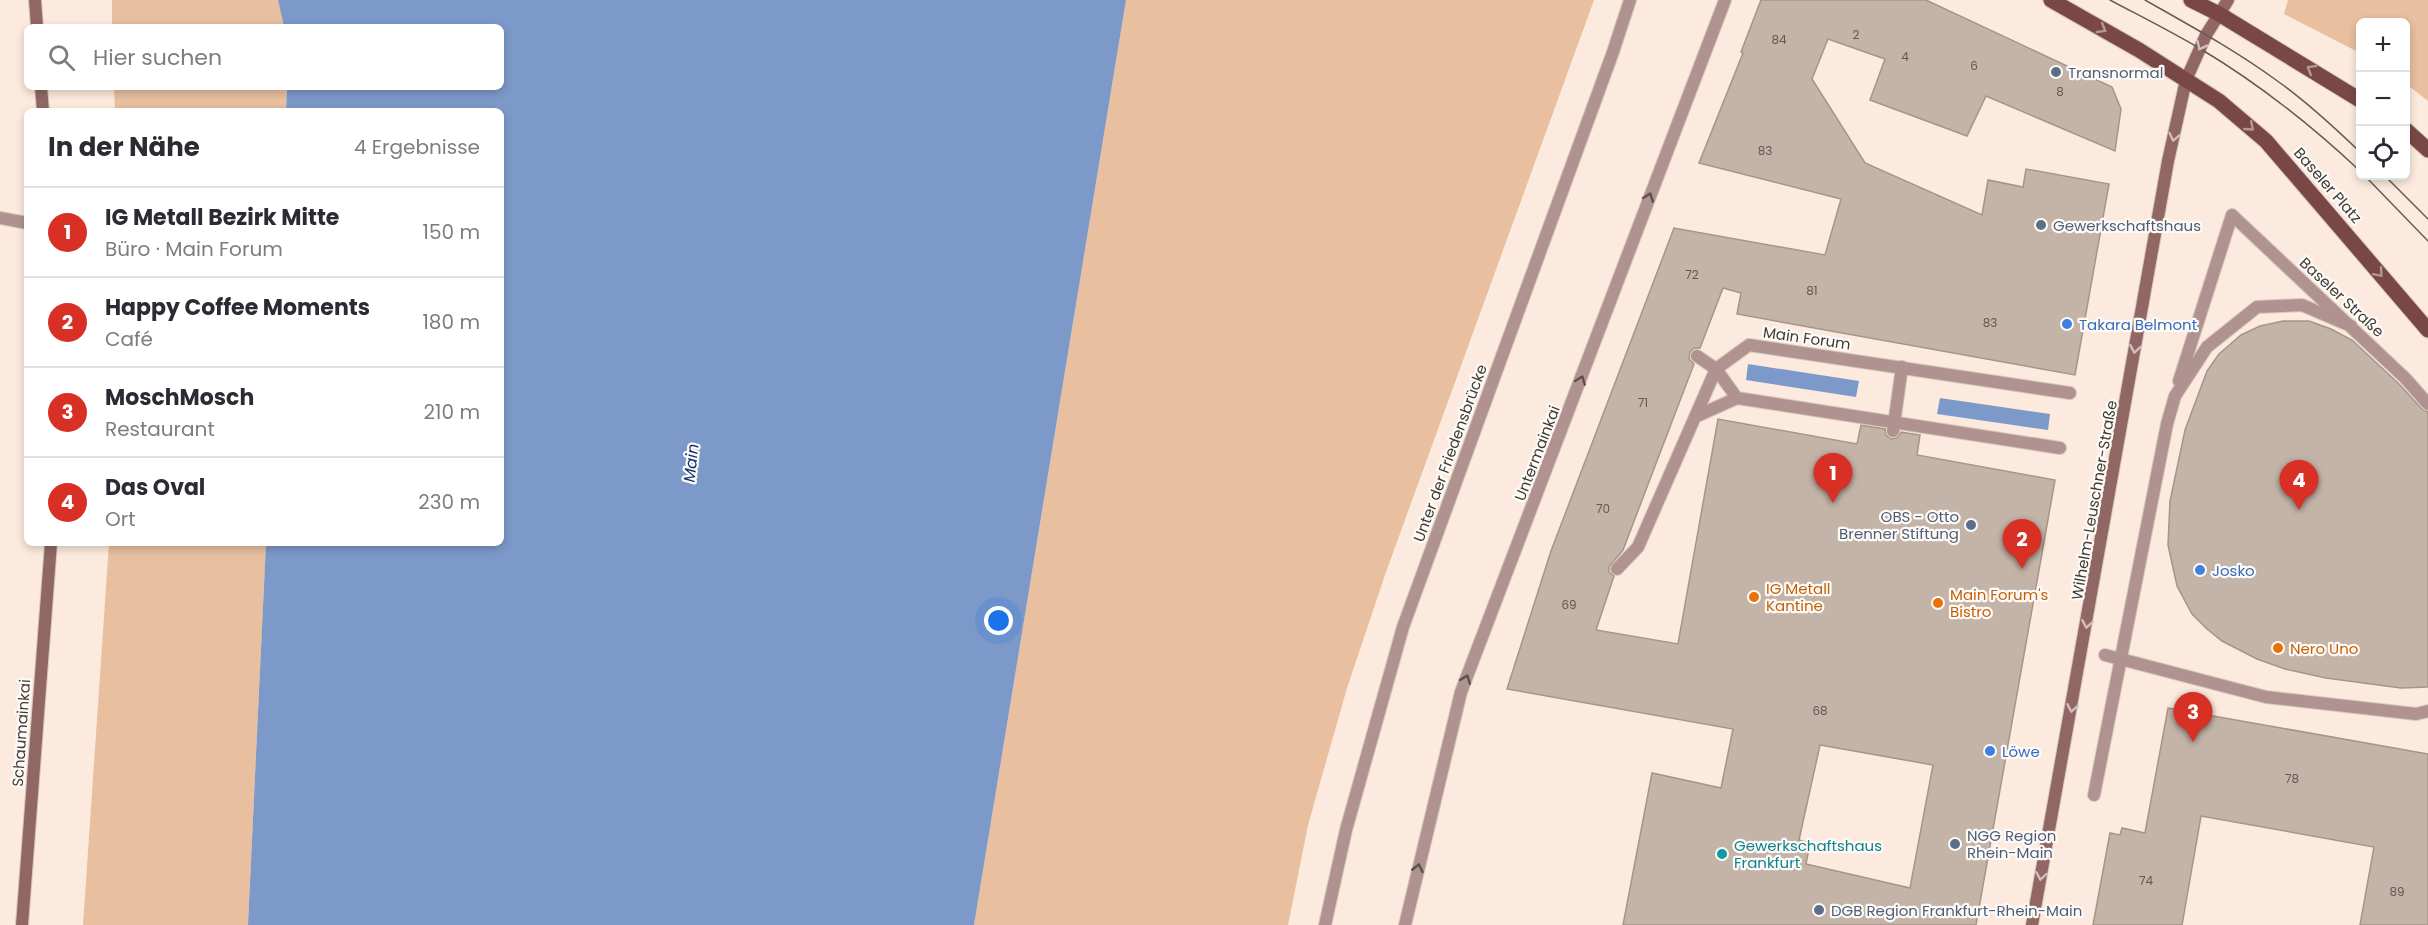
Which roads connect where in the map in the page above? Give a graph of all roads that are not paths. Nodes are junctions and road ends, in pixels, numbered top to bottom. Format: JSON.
{"nodes":[{"id":1,"x":35,"y":0,"type":"edge"},
{"id":2,"x":1630,"y":0,"type":"edge"},
{"id":3,"x":1725,"y":0,"type":"edge"},
{"id":4,"x":2051,"y":0,"type":"edge"},
{"id":5,"x":2191,"y":0,"type":"edge"},
{"id":6,"x":2228,"y":0,"type":"edge"},
{"id":7,"x":2219,"y":14,"type":"junction"},
{"id":8,"x":37,"y":24,"type":"edge"},
{"id":9,"x":2186,"y":80,"type":"junction"},
{"id":10,"x":41,"y":90,"type":"edge"},
{"id":11,"x":2356,"y":97,"type":"edge"},
{"id":12,"x":43,"y":108,"type":"edge"},
{"id":13,"x":2410,"y":134,"type":"edge"},
{"id":14,"x":2428,"y":150,"type":"edge"},
{"id":15,"x":0,"y":218,"type":"edge"},
{"id":16,"x":24,"y":222,"type":"edge"},
{"id":17,"x":2351,"y":326,"type":"junction"},
{"id":18,"x":2428,"y":330,"type":"edge"},
{"id":19,"x":1697,"y":356,"type":"dead end"},
{"id":20,"x":1902,"y":367,"type":"junction"},
{"id":21,"x":1716,"y":369,"type":"junction"},
{"id":22,"x":2070,"y":393,"type":"dead end"},
{"id":23,"x":2175,"y":396,"type":"junction"},
{"id":24,"x":1737,"y":398,"type":"junction"},
{"id":25,"x":2428,"y":404,"type":"edge"},
{"id":26,"x":1697,"y":416,"type":"junction"},
{"id":27,"x":1894,"y":426,"type":"junction"},
{"id":28,"x":2060,"y":448,"type":"dead end"},
{"id":29,"x":51,"y":546,"type":"edge"},
{"id":30,"x":1617,"y":569,"type":"dead end"},
{"id":31,"x":2106,"y":655,"type":"dead end"},
{"id":32,"x":2122,"y":660,"type":"junction"},
{"id":33,"x":2422,"y":712,"type":"edge"},
{"id":34,"x":2428,"y":720,"type":"edge"},
{"id":35,"x":2094,"y":795,"type":"dead end"},
{"id":36,"x":22,"y":925,"type":"edge"},
{"id":37,"x":1325,"y":925,"type":"edge"},
{"id":38,"x":1405,"y":925,"type":"edge"},
{"id":39,"x":2032,"y":925,"type":"edge"}],
"edges":[{"from":1,"to":8,"type":"main road"},
{"from":2,"to":37,"type":"street","name":"Unter der Friedensbrücke"},
{"from":38,"to":3,"type":"street","name":"Untermainkai","one_way":true},
{"from":4,"to":9,"type":"main road","name":"Baseler Platz","one_way":true},
{"from":5,"to":7,"type":"main road"},
{"from":6,"to":7,"type":"main road"},
{"from":7,"to":9,"type":"main road","one_way":true},
{"from":11,"to":7,"type":"main road","one_way":true},
{"from":9,"to":18,"type":"main road","name":"Baseler Platz","one_way":true},
{"from":9,"to":39,"type":"main road","name":"Wilhelm-Leuschner-Straße","one_way":true},
{"from":10,"to":12,"type":"main road"},
{"from":13,"to":14,"type":"main road"},
{"from":15,"to":16,"type":"street"},
{"from":17,"to":23,"type":"street"},
{"from":17,"to":23,"type":"street","name":"Baseler Straße"},
{"from":17,"to":25,"type":"street","name":"Baseler Straße"},
{"from":19,"to":21,"type":"street"},
{"from":20,"to":21,"type":"street","name":"Main Forum"},
{"from":20,"to":22,"type":"street","name":"Main Forum"},
{"from":20,"to":27,"type":"street"},
{"from":21,"to":24,"type":"street"},
{"from":21,"to":26,"type":"street"},
{"from":23,"to":32,"type":"street"},
{"from":24,"to":26,"type":"street"},
{"from":24,"to":27,"type":"street"},
{"from":26,"to":30,"type":"street"},
{"from":27,"to":28,"type":"street"},
{"from":29,"to":36,"type":"main road","name":"Schaumainkai"},
{"from":31,"to":32,"type":"street"},
{"from":32,"to":33,"type":"street"},
{"from":32,"to":35,"type":"street"},
{"from":33,"to":34,"type":"street"}]}
